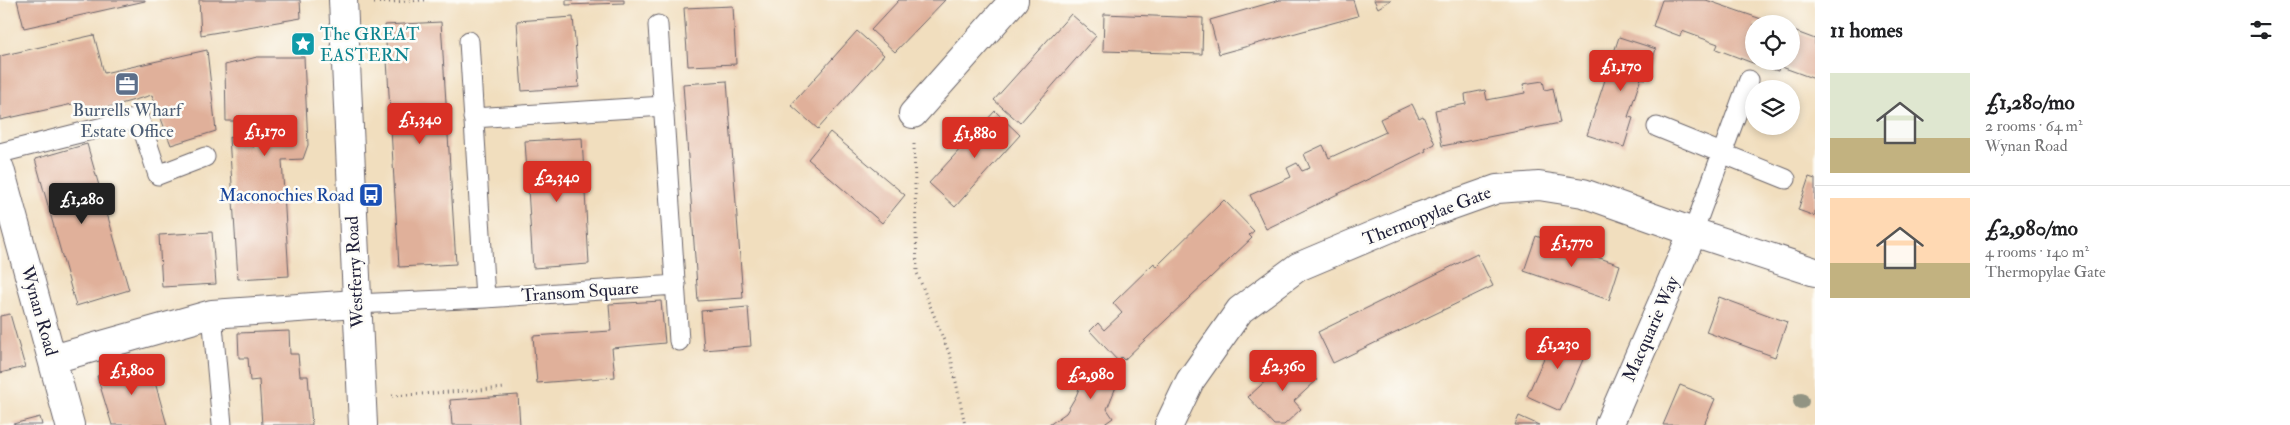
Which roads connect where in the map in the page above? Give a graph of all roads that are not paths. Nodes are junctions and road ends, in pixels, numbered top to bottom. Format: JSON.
{"nodes":[{"id":1,"x":1014,"y":0,"type":"edge"},
{"id":2,"x":343,"y":2,"type":"edge"},
{"id":3,"x":658,"y":25,"type":"dead end"},
{"id":4,"x":469,"y":41,"type":"dead end"},
{"id":5,"x":1745,"y":91,"type":"edge"},
{"id":6,"x":664,"y":106,"type":"junction"},
{"id":7,"x":913,"y":114,"type":"road end"},
{"id":8,"x":474,"y":118,"type":"junction"},
{"id":9,"x":1657,"y":127,"type":"dead end"},
{"id":10,"x":0,"y":153,"type":"edge"},
{"id":11,"x":1722,"y":153,"type":"junction"},
{"id":12,"x":205,"y":157,"type":"dead end"},
{"id":13,"x":0,"y":169,"type":"edge"},
{"id":14,"x":1786,"y":179,"type":"dead end"},
{"id":15,"x":1694,"y":232,"type":"junction"},
{"id":16,"x":11,"y":254,"type":"edge"},
{"id":17,"x":1815,"y":272,"type":"edge"},
{"id":18,"x":676,"y":285,"type":"junction"},
{"id":19,"x":485,"y":298,"type":"junction"},
{"id":20,"x":356,"y":304,"type":"junction"},
{"id":21,"x":212,"y":314,"type":"junction"},
{"id":22,"x":679,"y":341,"type":"dead end"},
{"id":23,"x":53,"y":359,"type":"junction"},
{"id":24,"x":70,"y":425,"type":"edge"},
{"id":25,"x":222,"y":425,"type":"edge"},
{"id":26,"x":363,"y":425,"type":"edge"},
{"id":27,"x":1169,"y":425,"type":"edge"},
{"id":28,"x":1609,"y":425,"type":"edge"}],
"edges":[{"from":1,"to":7,"type":"street"},
{"from":2,"to":20,"type":"street","name":"Westferry Road"},
{"from":3,"to":6,"type":"lane"},
{"from":4,"to":8,"type":"lane"},
{"from":5,"to":11,"type":"lane"},
{"from":6,"to":8,"type":"lane"},
{"from":6,"to":18,"type":"lane"},
{"from":8,"to":19,"type":"lane"},
{"from":9,"to":11,"type":"lane"},
{"from":10,"to":12,"type":"lane"},
{"from":11,"to":14,"type":"lane"},
{"from":11,"to":15,"type":"lane"},
{"from":13,"to":16,"type":"street","name":"Wynan Road"},
{"from":15,"to":17,"type":"street","name":"Thermopylae Gate"},
{"from":15,"to":27,"type":"street","name":"Thermopylae Gate"},
{"from":15,"to":28,"type":"street","name":"Macquarie Way"},
{"from":16,"to":23,"type":"street","name":"Wynan Road"},
{"from":18,"to":19,"type":"lane","name":"Transom Square"},
{"from":18,"to":22,"type":"lane"},
{"from":19,"to":20,"type":"lane","name":"Transom Square"},
{"from":20,"to":21,"type":"street"},
{"from":20,"to":26,"type":"street","name":"Westferry Road"},
{"from":21,"to":23,"type":"street"},
{"from":21,"to":25,"type":"lane"},
{"from":23,"to":24,"type":"street","name":"Wynan Road"}]}
